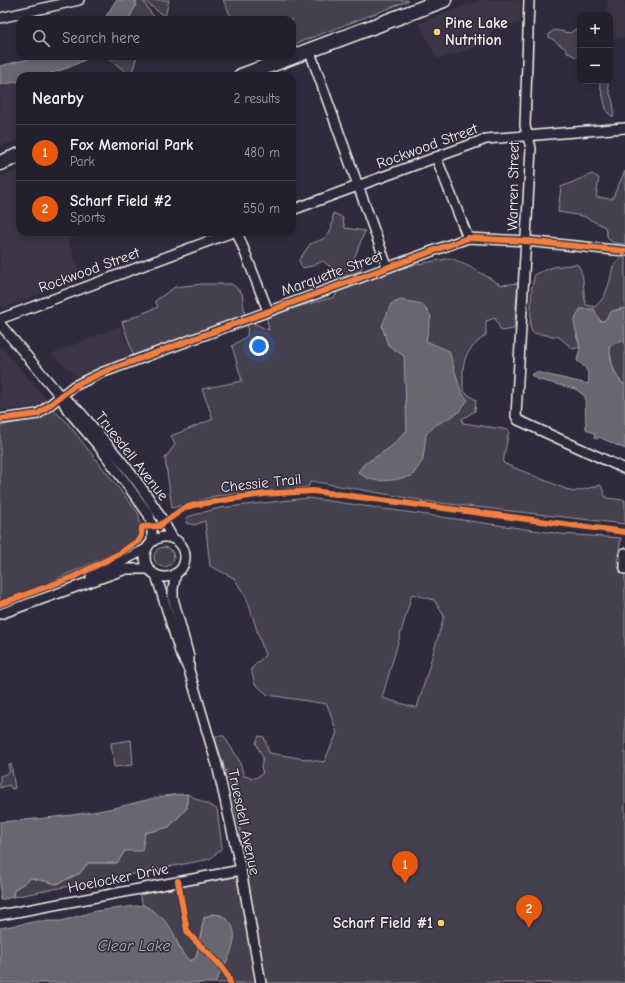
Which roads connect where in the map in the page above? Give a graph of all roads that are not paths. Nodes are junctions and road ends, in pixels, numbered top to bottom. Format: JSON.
{"nodes":[{"id":1,"x":79,"y":0,"type":"edge"},
{"id":2,"x":444,"y":0,"type":"edge"},
{"id":3,"x":529,"y":0,"type":"edge"},
{"id":4,"x":416,"y":5,"type":"edge"},
{"id":5,"x":0,"y":18,"type":"edge"},
{"id":6,"x":310,"y":52,"type":"junction"},
{"id":7,"x":296,"y":57,"type":"edge"},
{"id":8,"x":287,"y":60,"type":"edge"},
{"id":9,"x":252,"y":72,"type":"edge"},
{"id":10,"x":625,"y":128,"type":"edge"},
{"id":11,"x":529,"y":136,"type":"junction"},
{"id":12,"x":16,"y":157,"type":"edge"},
{"id":13,"x":436,"y":157,"type":"junction"},
{"id":14,"x":0,"y":163,"type":"edge"},
{"id":15,"x":359,"y":186,"type":"junction"},
{"id":16,"x":296,"y":209,"type":"edge"},
{"id":17,"x":222,"y":236,"type":"edge"},
{"id":18,"x":239,"y":236,"type":"edge"},
{"id":19,"x":468,"y":238,"type":"junction"},
{"id":20,"x":526,"y":241,"type":"junction"},
{"id":21,"x":625,"y":251,"type":"edge"},
{"id":22,"x":387,"y":266,"type":"junction"},
{"id":23,"x":268,"y":311,"type":"junction"},
{"id":24,"x":0,"y":318,"type":"edge"},
{"id":25,"x":0,"y":324,"type":"edge"},
{"id":26,"x":61,"y":397,"type":"junction"},
{"id":27,"x":0,"y":419,"type":"edge"},
{"id":28,"x":625,"y":469,"type":"edge"},
{"id":29,"x":173,"y":539,"type":"junction"},
{"id":30,"x":152,"y":541,"type":"junction"},
{"id":31,"x":146,"y":549,"type":"junction"},
{"id":32,"x":625,"y":553,"type":"edge"},
{"id":33,"x":148,"y":569,"type":"junction"},
{"id":34,"x":625,"y":569,"type":"edge"},
{"id":35,"x":176,"y":573,"type":"junction"},
{"id":36,"x":156,"y":575,"type":"junction"},
{"id":37,"x":76,"y":587,"type":"junction"},
{"id":38,"x":0,"y":614,"type":"edge"},
{"id":39,"x":189,"y":670,"type":"junction"},
{"id":40,"x":241,"y":870,"type":"junction"},
{"id":41,"x":0,"y":914,"type":"edge"},
{"id":42,"x":261,"y":983,"type":"edge"}],
"edges":[{"from":1,"to":5,"type":"street"},
{"from":2,"to":4,"type":"main road"},
{"from":3,"to":11,"type":"street","name":"Warren Street"},
{"from":4,"to":6,"type":"main road"},
{"from":6,"to":7,"type":"main road"},
{"from":6,"to":15,"type":"street"},
{"from":8,"to":9,"type":"main road"},
{"from":10,"to":11,"type":"street","name":"Rockwood Street"},
{"from":11,"to":13,"type":"street","name":"Rockwood Street"},
{"from":11,"to":20,"type":"street","name":"Warren Street"},
{"from":12,"to":14,"type":"main road"},
{"from":13,"to":15,"type":"street","name":"Rockwood Street"},
{"from":13,"to":19,"type":"street"},
{"from":15,"to":16,"type":"street","name":"Rockwood Street"},
{"from":15,"to":22,"type":"street"},
{"from":17,"to":24,"type":"street","name":"Rockwood Street"},
{"from":18,"to":23,"type":"street"},
{"from":19,"to":20,"type":"street","name":"Marquette Street"},
{"from":19,"to":22,"type":"street","name":"Marquette Street"},
{"from":20,"to":21,"type":"street","name":"Marquette Street"},
{"from":20,"to":28,"type":"street","name":"Warren Street"},
{"from":22,"to":23,"type":"street","name":"Marquette Street"},
{"from":23,"to":26,"type":"street","name":"Marquette Street"},
{"from":25,"to":26,"type":"street","name":"Truesdell Avenue"},
{"from":26,"to":27,"type":"street","name":"Marquette Street"},
{"from":26,"to":29,"type":"street","name":"Truesdell Avenue"},
{"from":26,"to":30,"type":"street","name":"Truesdell Avenue"},
{"from":29,"to":30,"type":"street"},
{"from":29,"to":35,"type":"street"},
{"from":30,"to":31,"type":"street"},
{"from":31,"to":33,"type":"street"},
{"from":31,"to":37,"type":"street"},
{"from":32,"to":34,"type":"street"},
{"from":33,"to":36,"type":"street"},
{"from":33,"to":37,"type":"street"},
{"from":35,"to":36,"type":"street"},
{"from":35,"to":39,"type":"street","name":"Truesdell Avenue"},
{"from":36,"to":39,"type":"street","name":"Truesdell Avenue"},
{"from":37,"to":38,"type":"street"},
{"from":39,"to":40,"type":"street","name":"Truesdell Avenue"},
{"from":40,"to":41,"type":"street","name":"Hoelocker Drive"},
{"from":40,"to":42,"type":"street","name":"Truesdell Avenue"}]}
